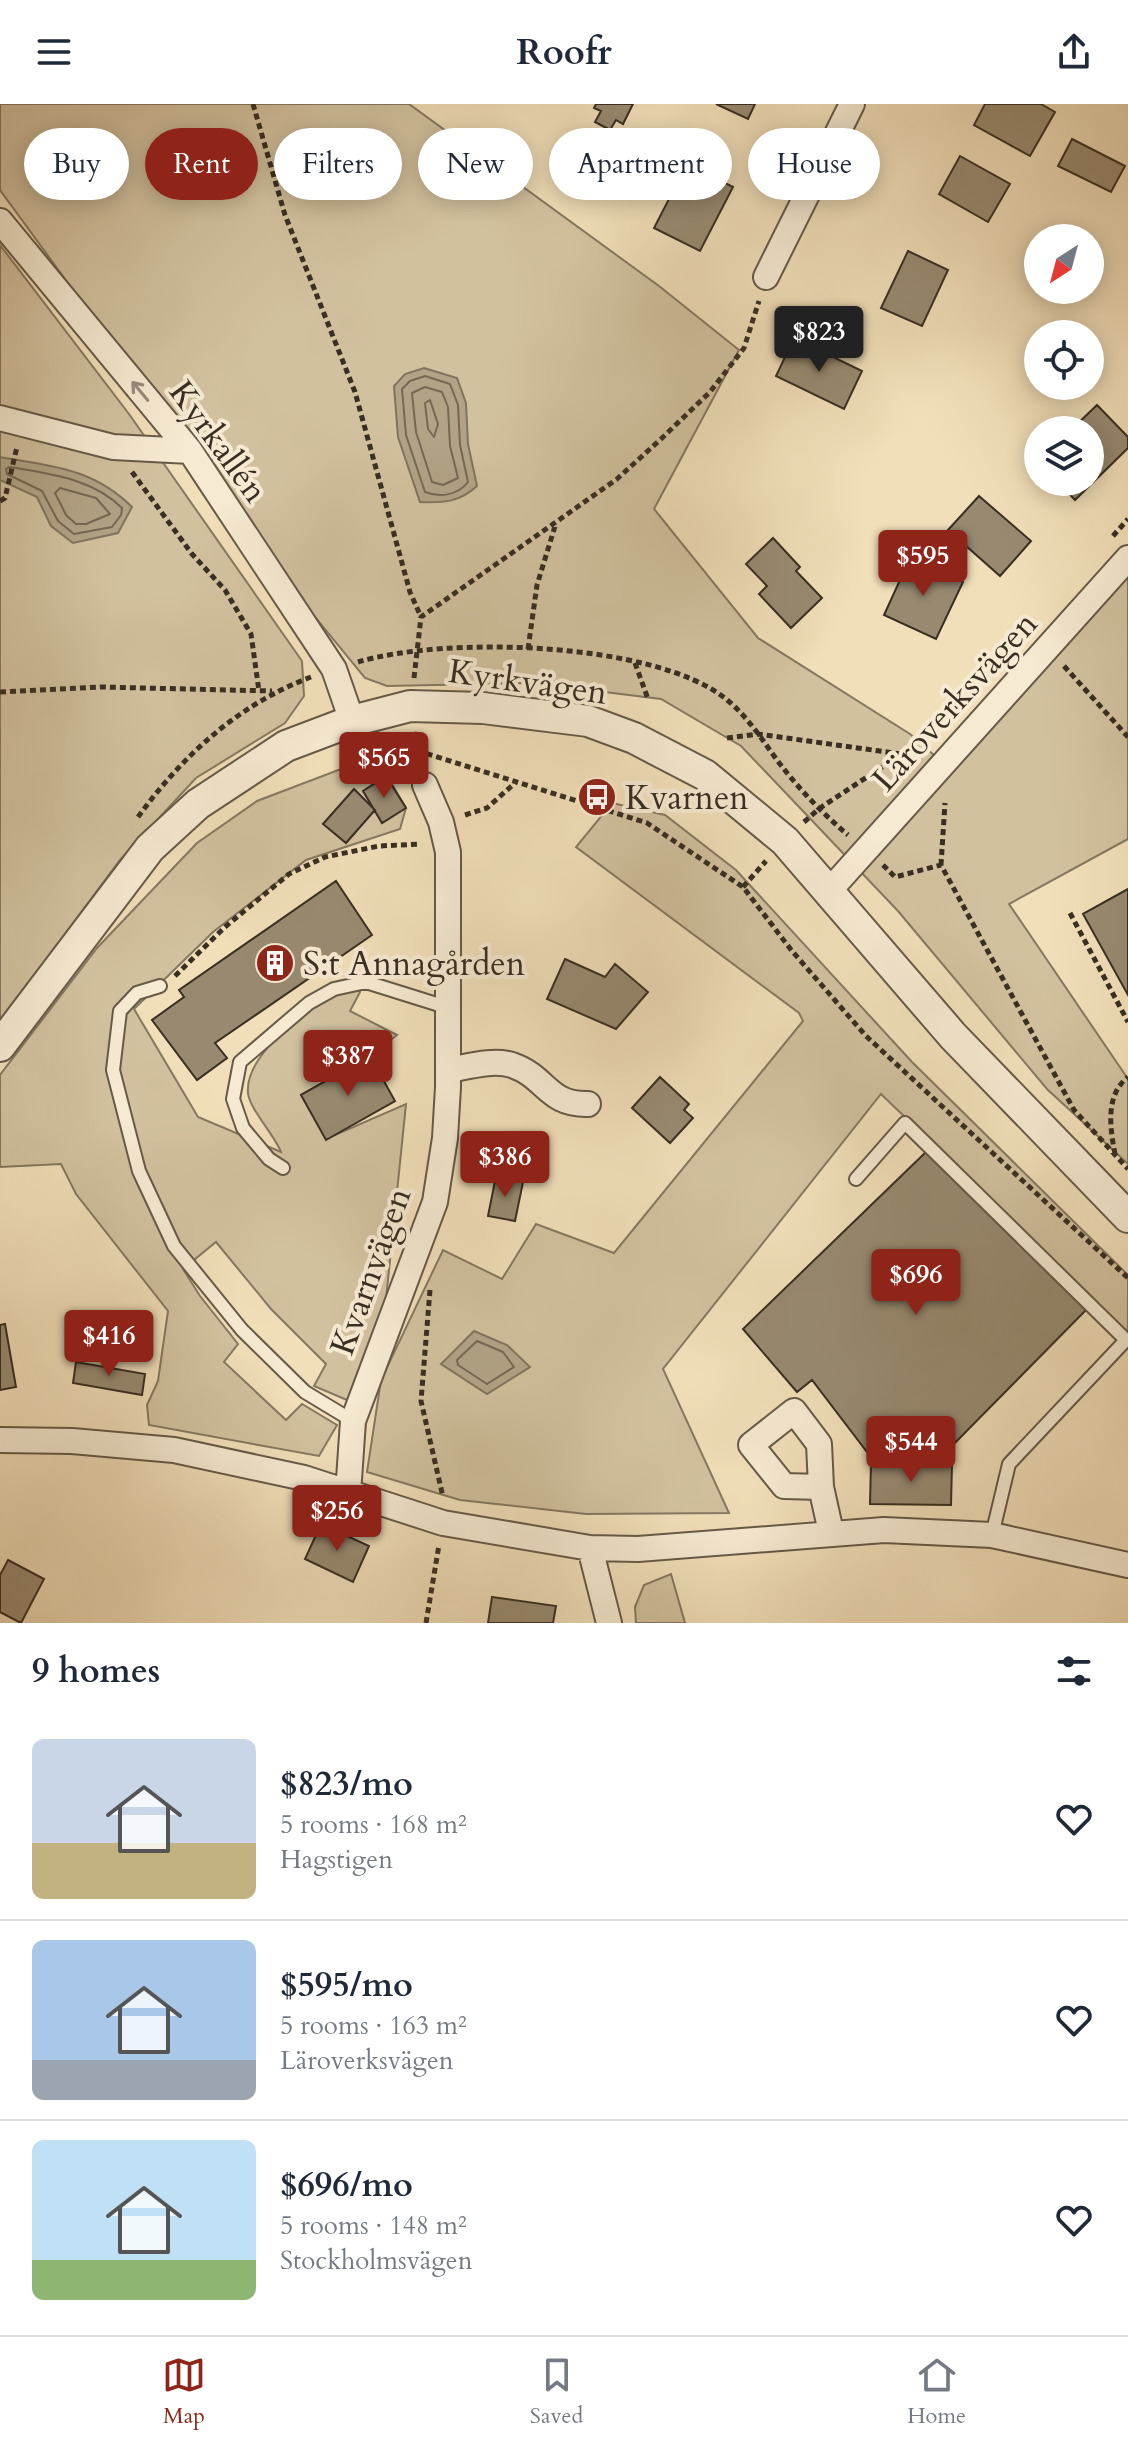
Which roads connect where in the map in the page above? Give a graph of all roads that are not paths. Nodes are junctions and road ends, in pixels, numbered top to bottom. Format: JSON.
{"nodes":[{"id":1,"x":852,"y":104,"type":"edge"},
{"id":2,"x":0,"y":221,"type":"edge"},
{"id":3,"x":766,"y":277,"type":"road end"},
{"id":4,"x":0,"y":418,"type":"edge"},
{"id":5,"x":190,"y":451,"type":"junction"},
{"id":6,"x":1128,"y":558,"type":"edge"},
{"id":7,"x":352,"y":721,"type":"junction"},
{"id":8,"x":425,"y":785,"type":"dead end"},
{"id":9,"x":830,"y":890,"type":"junction"},
{"id":10,"x":160,"y":986,"type":"road end"},
{"id":11,"x":446,"y":1007,"type":"junction"},
{"id":12,"x":0,"y":1046,"type":"edge"},
{"id":13,"x":448,"y":1070,"type":"junction"},
{"id":14,"x":588,"y":1104,"type":"dead end"},
{"id":15,"x":283,"y":1168,"type":"dead end"},
{"id":16,"x":856,"y":1179,"type":"dead end"},
{"id":17,"x":1128,"y":1217,"type":"edge"},
{"id":18,"x":353,"y":1421,"type":"junction"},
{"id":19,"x":0,"y":1440,"type":"edge"},
{"id":20,"x":821,"y":1487,"type":"dead end"},
{"id":21,"x":348,"y":1494,"type":"junction"},
{"id":22,"x":831,"y":1532,"type":"junction"},
{"id":23,"x":992,"y":1535,"type":"junction"},
{"id":24,"x":590,"y":1548,"type":"junction"},
{"id":25,"x":1128,"y":1565,"type":"edge"},
{"id":26,"x":609,"y":1623,"type":"edge"}],
"edges":[{"from":1,"to":3,"type":"street"},
{"from":5,"to":2,"type":"street","name":"Kyrkallén","one_way":true},
{"from":4,"to":5,"type":"street"},
{"from":5,"to":7,"type":"street","name":"Kyrkallén"},
{"from":6,"to":9,"type":"street","name":"Läroverksvägen"},
{"from":7,"to":9,"type":"street","name":"Kyrkvägen"},
{"from":7,"to":12,"type":"street","name":"Kyrkvägen"},
{"from":8,"to":11,"type":"street","name":"Kvarnvägen"},
{"from":9,"to":17,"type":"street","name":"Kyrkvägen"},
{"from":10,"to":18,"type":"lane"},
{"from":11,"to":13,"type":"street","name":"Kvarnvägen"},
{"from":11,"to":15,"type":"lane"},
{"from":13,"to":14,"type":"street"},
{"from":13,"to":18,"type":"street","name":"Kvarnvägen"},
{"from":16,"to":23,"type":"lane"},
{"from":18,"to":21,"type":"street","name":"Kvarnvägen"},
{"from":19,"to":21,"type":"street"},
{"from":20,"to":22,"type":"street"},
{"from":21,"to":24,"type":"street"},
{"from":22,"to":23,"type":"street"},
{"from":22,"to":24,"type":"street"},
{"from":23,"to":25,"type":"street"},
{"from":24,"to":26,"type":"street"}]}
